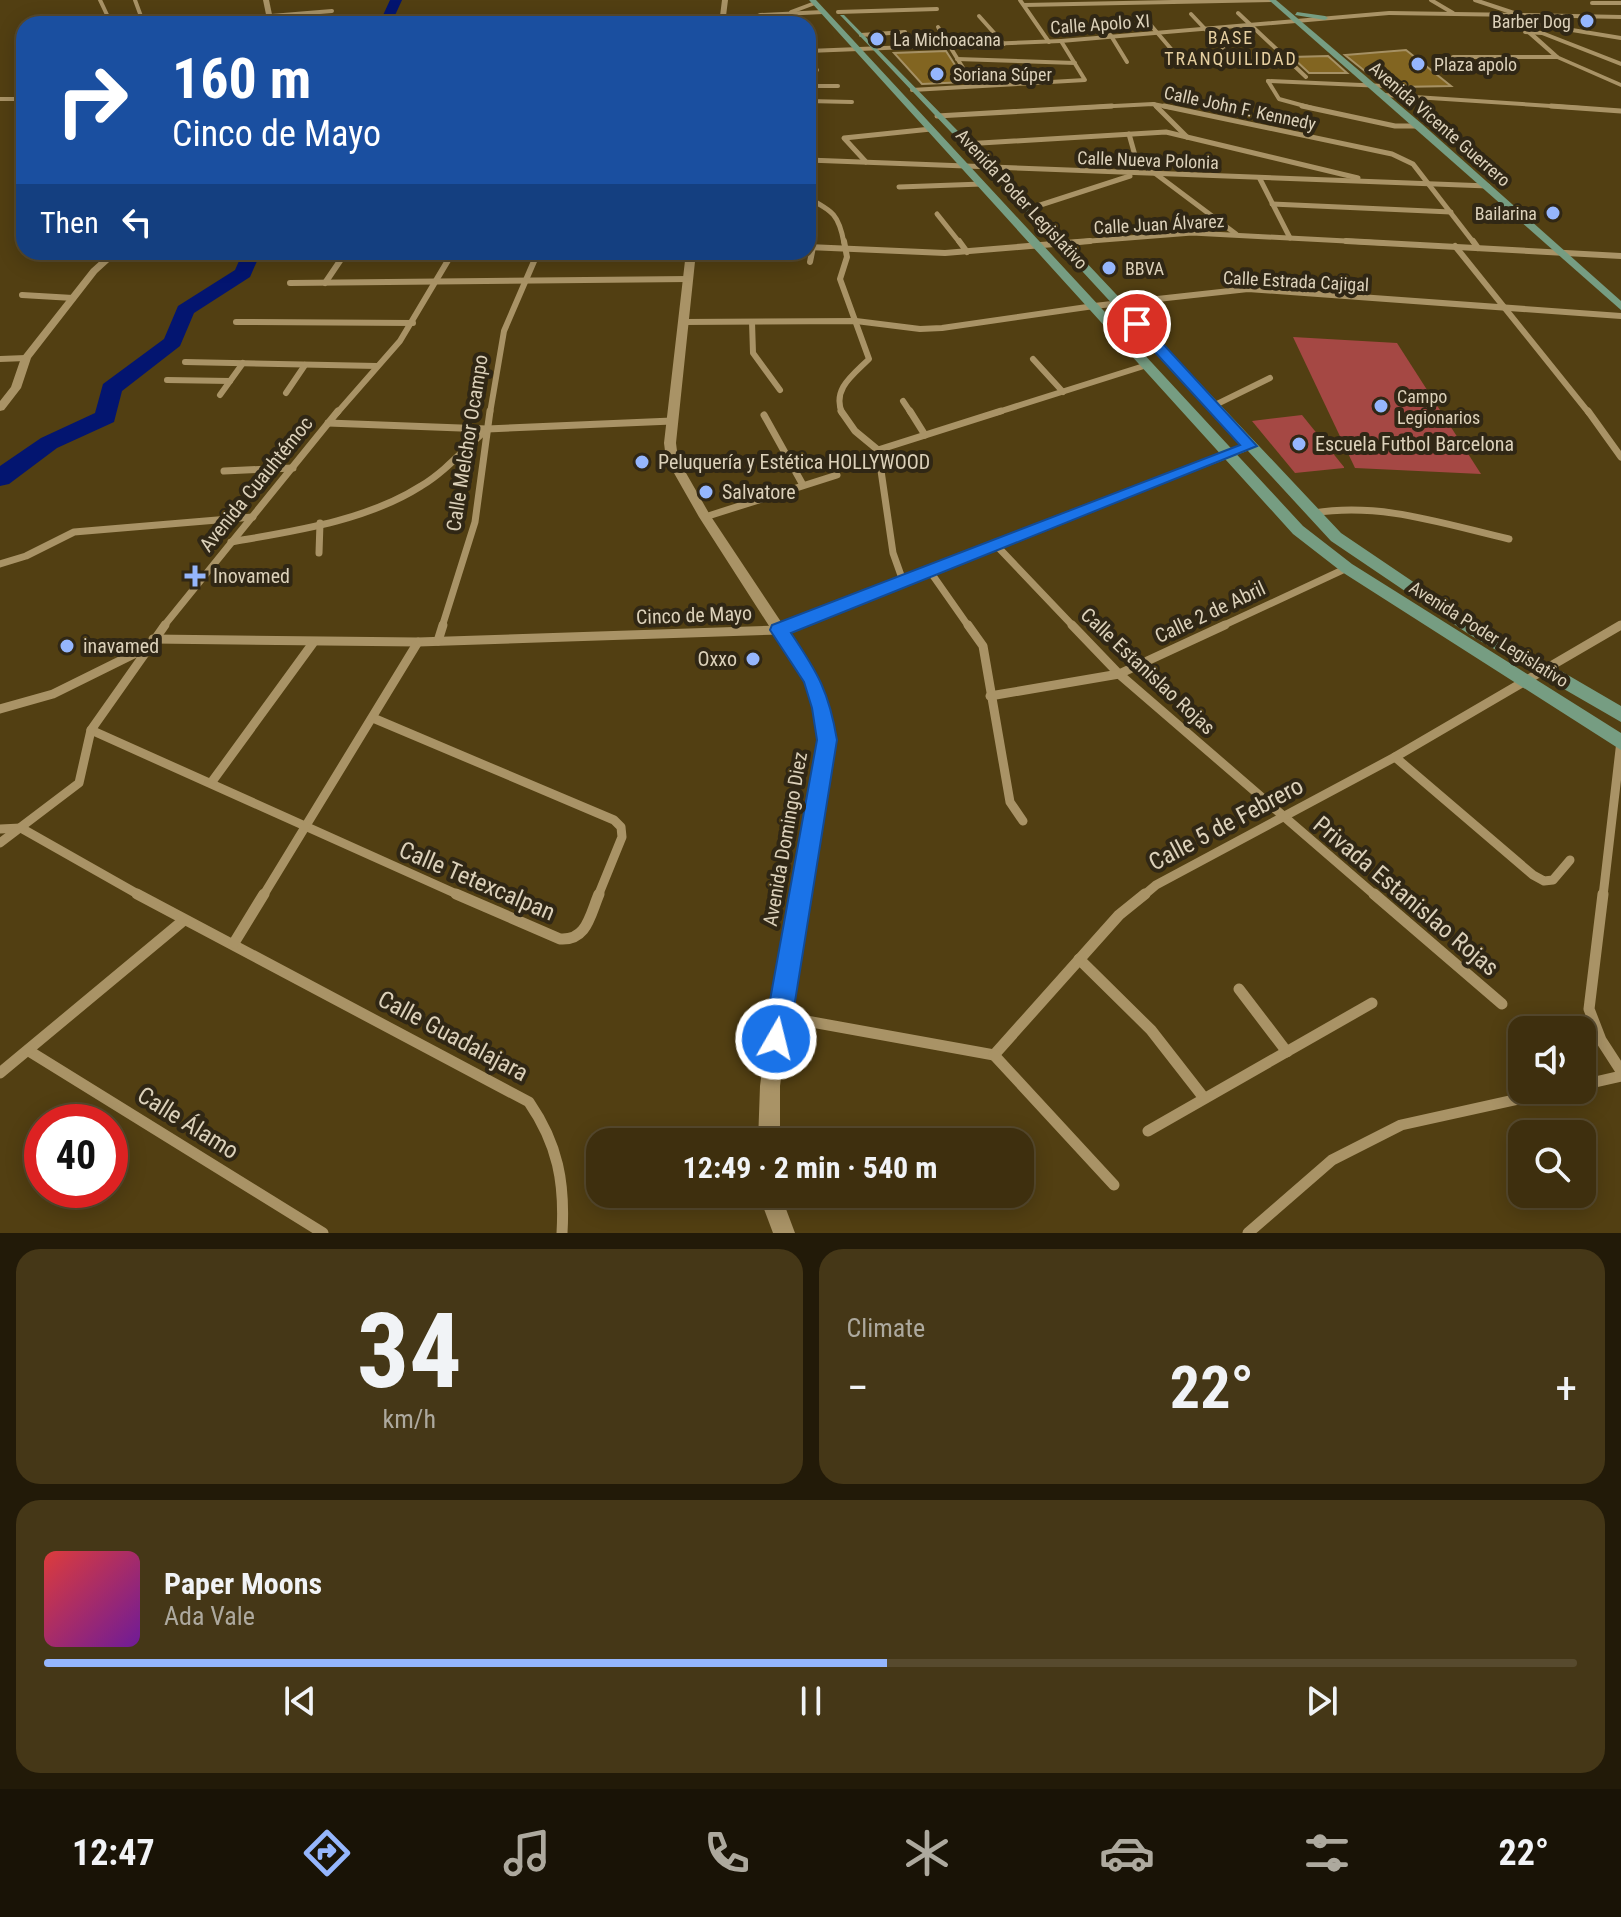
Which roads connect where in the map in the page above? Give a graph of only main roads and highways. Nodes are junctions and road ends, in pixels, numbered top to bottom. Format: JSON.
{"nodes":[{"id":1,"x":1272,"y":0,"type":"edge"},
{"id":2,"x":1281,"y":0,"type":"edge"},
{"id":3,"x":813,"y":2,"type":"edge"},
{"id":4,"x":835,"y":9,"type":"road end"},
{"id":5,"x":1299,"y":18,"type":"junction"},
{"id":6,"x":1325,"y":18,"type":"road end"},
{"id":7,"x":1384,"y":90,"type":"junction"},
{"id":8,"x":1621,"y":293,"type":"edge"},
{"id":9,"x":1621,"y":307,"type":"edge"},
{"id":10,"x":1621,"y":715,"type":"edge"},
{"id":11,"x":1621,"y":742,"type":"edge"}],
"edges":[{"from":1,"to":5,"type":"main road","name":"Avenida Vicente Guerrero"},
{"from":2,"to":5,"type":"main road","name":"Avenida Vicente Guerrero"},
{"from":3,"to":11,"type":"main road","name":"Avenida Poder Legislativo"},
{"from":4,"to":10,"type":"main road","name":"Avenida Poder Legislativo"},
{"from":5,"to":6,"type":"main road"},
{"from":5,"to":7,"type":"main road","name":"Avenida Vicente Guerrero"},
{"from":5,"to":7,"type":"main road","name":"Avenida Vicente Guerrero"},
{"from":7,"to":8,"type":"main road","name":"Avenida Vicente Guerrero"},
{"from":7,"to":9,"type":"main road","name":"Avenida Vicente Guerrero"}]}
